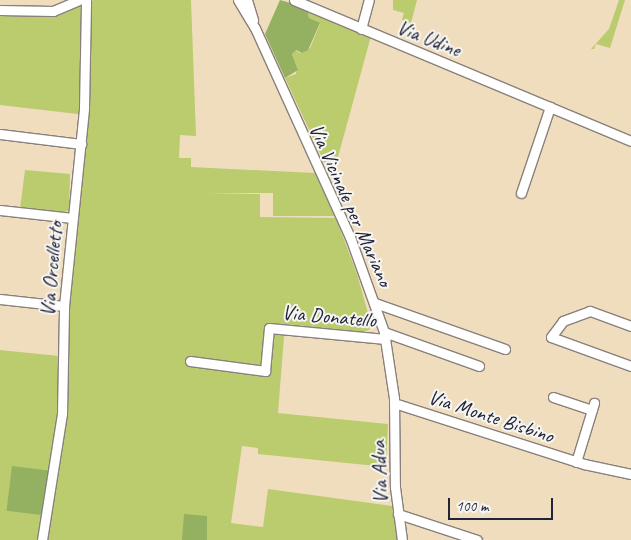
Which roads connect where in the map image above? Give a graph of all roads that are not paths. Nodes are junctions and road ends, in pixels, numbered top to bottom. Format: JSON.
{"nodes":[{"id":1,"x":79,"y":0,"type":"edge"},
{"id":2,"x":86,"y":0,"type":"edge"},
{"id":3,"x":238,"y":0,"type":"edge"},
{"id":4,"x":247,"y":0,"type":"edge"},
{"id":5,"x":294,"y":0,"type":"edge"},
{"id":6,"x":369,"y":0,"type":"edge"},
{"id":7,"x":0,"y":10,"type":"edge"},
{"id":8,"x":255,"y":28,"type":"junction"},
{"id":9,"x":361,"y":28,"type":"junction"},
{"id":10,"x":550,"y":107,"type":"junction"},
{"id":11,"x":0,"y":134,"type":"edge"},
{"id":12,"x":631,"y":141,"type":"edge"},
{"id":13,"x":81,"y":144,"type":"junction"},
{"id":14,"x":521,"y":193,"type":"dead end"},
{"id":15,"x":0,"y":210,"type":"edge"},
{"id":16,"x":73,"y":218,"type":"junction"},
{"id":17,"x":0,"y":299,"type":"edge"},
{"id":18,"x":375,"y":303,"type":"junction"},
{"id":19,"x":64,"y":306,"type":"junction"},
{"id":20,"x":631,"y":326,"type":"edge"},
{"id":21,"x":384,"y":336,"type":"junction"},
{"id":22,"x":505,"y":349,"type":"dead end"},
{"id":23,"x":190,"y":361,"type":"dead end"},
{"id":24,"x":479,"y":366,"type":"dead end"},
{"id":25,"x":631,"y":366,"type":"edge"},
{"id":26,"x":553,"y":397,"type":"dead end"},
{"id":27,"x":394,"y":403,"type":"junction"},
{"id":28,"x":576,"y":462,"type":"junction"},
{"id":29,"x":631,"y":474,"type":"edge"},
{"id":30,"x":398,"y":514,"type":"junction"},
{"id":31,"x":42,"y":540,"type":"edge"},
{"id":32,"x":402,"y":540,"type":"edge"},
{"id":33,"x":477,"y":540,"type":"edge"}],
"edges":[{"from":1,"to":7,"type":"street"},
{"from":2,"to":13,"type":"street","name":"Via Orcelletto"},
{"from":3,"to":8,"type":"street"},
{"from":4,"to":8,"type":"street"},
{"from":5,"to":9,"type":"street","name":"Via Udine"},
{"from":6,"to":9,"type":"street"},
{"from":8,"to":18,"type":"street","name":"Via Vicinale per Mariano"},
{"from":9,"to":10,"type":"street","name":"Via Udine"},
{"from":10,"to":12,"type":"street","name":"Via Udine"},
{"from":10,"to":14,"type":"street"},
{"from":11,"to":13,"type":"street"},
{"from":13,"to":16,"type":"street","name":"Via Orcelletto"},
{"from":15,"to":16,"type":"street"},
{"from":16,"to":19,"type":"street","name":"Via Orcelletto"},
{"from":17,"to":19,"type":"street"},
{"from":18,"to":21,"type":"street","name":"Via Vicinale per Mariano"},
{"from":18,"to":22,"type":"street"},
{"from":19,"to":31,"type":"street","name":"Via Orcelletto"},
{"from":20,"to":25,"type":"street"},
{"from":21,"to":23,"type":"street","name":"Via Donatello"},
{"from":21,"to":24,"type":"street","name":"Via Donatello"},
{"from":21,"to":27,"type":"street","name":"Via Vicinale per Mariano"},
{"from":26,"to":28,"type":"street","name":"Via Monte Bisbino"},
{"from":27,"to":28,"type":"street","name":"Via Monte Bisbino"},
{"from":27,"to":30,"type":"street","name":"Via Adua"},
{"from":28,"to":29,"type":"street","name":"Via Monte Bisbino"},
{"from":30,"to":32,"type":"street","name":"Via Adua"},
{"from":30,"to":33,"type":"street"}]}
